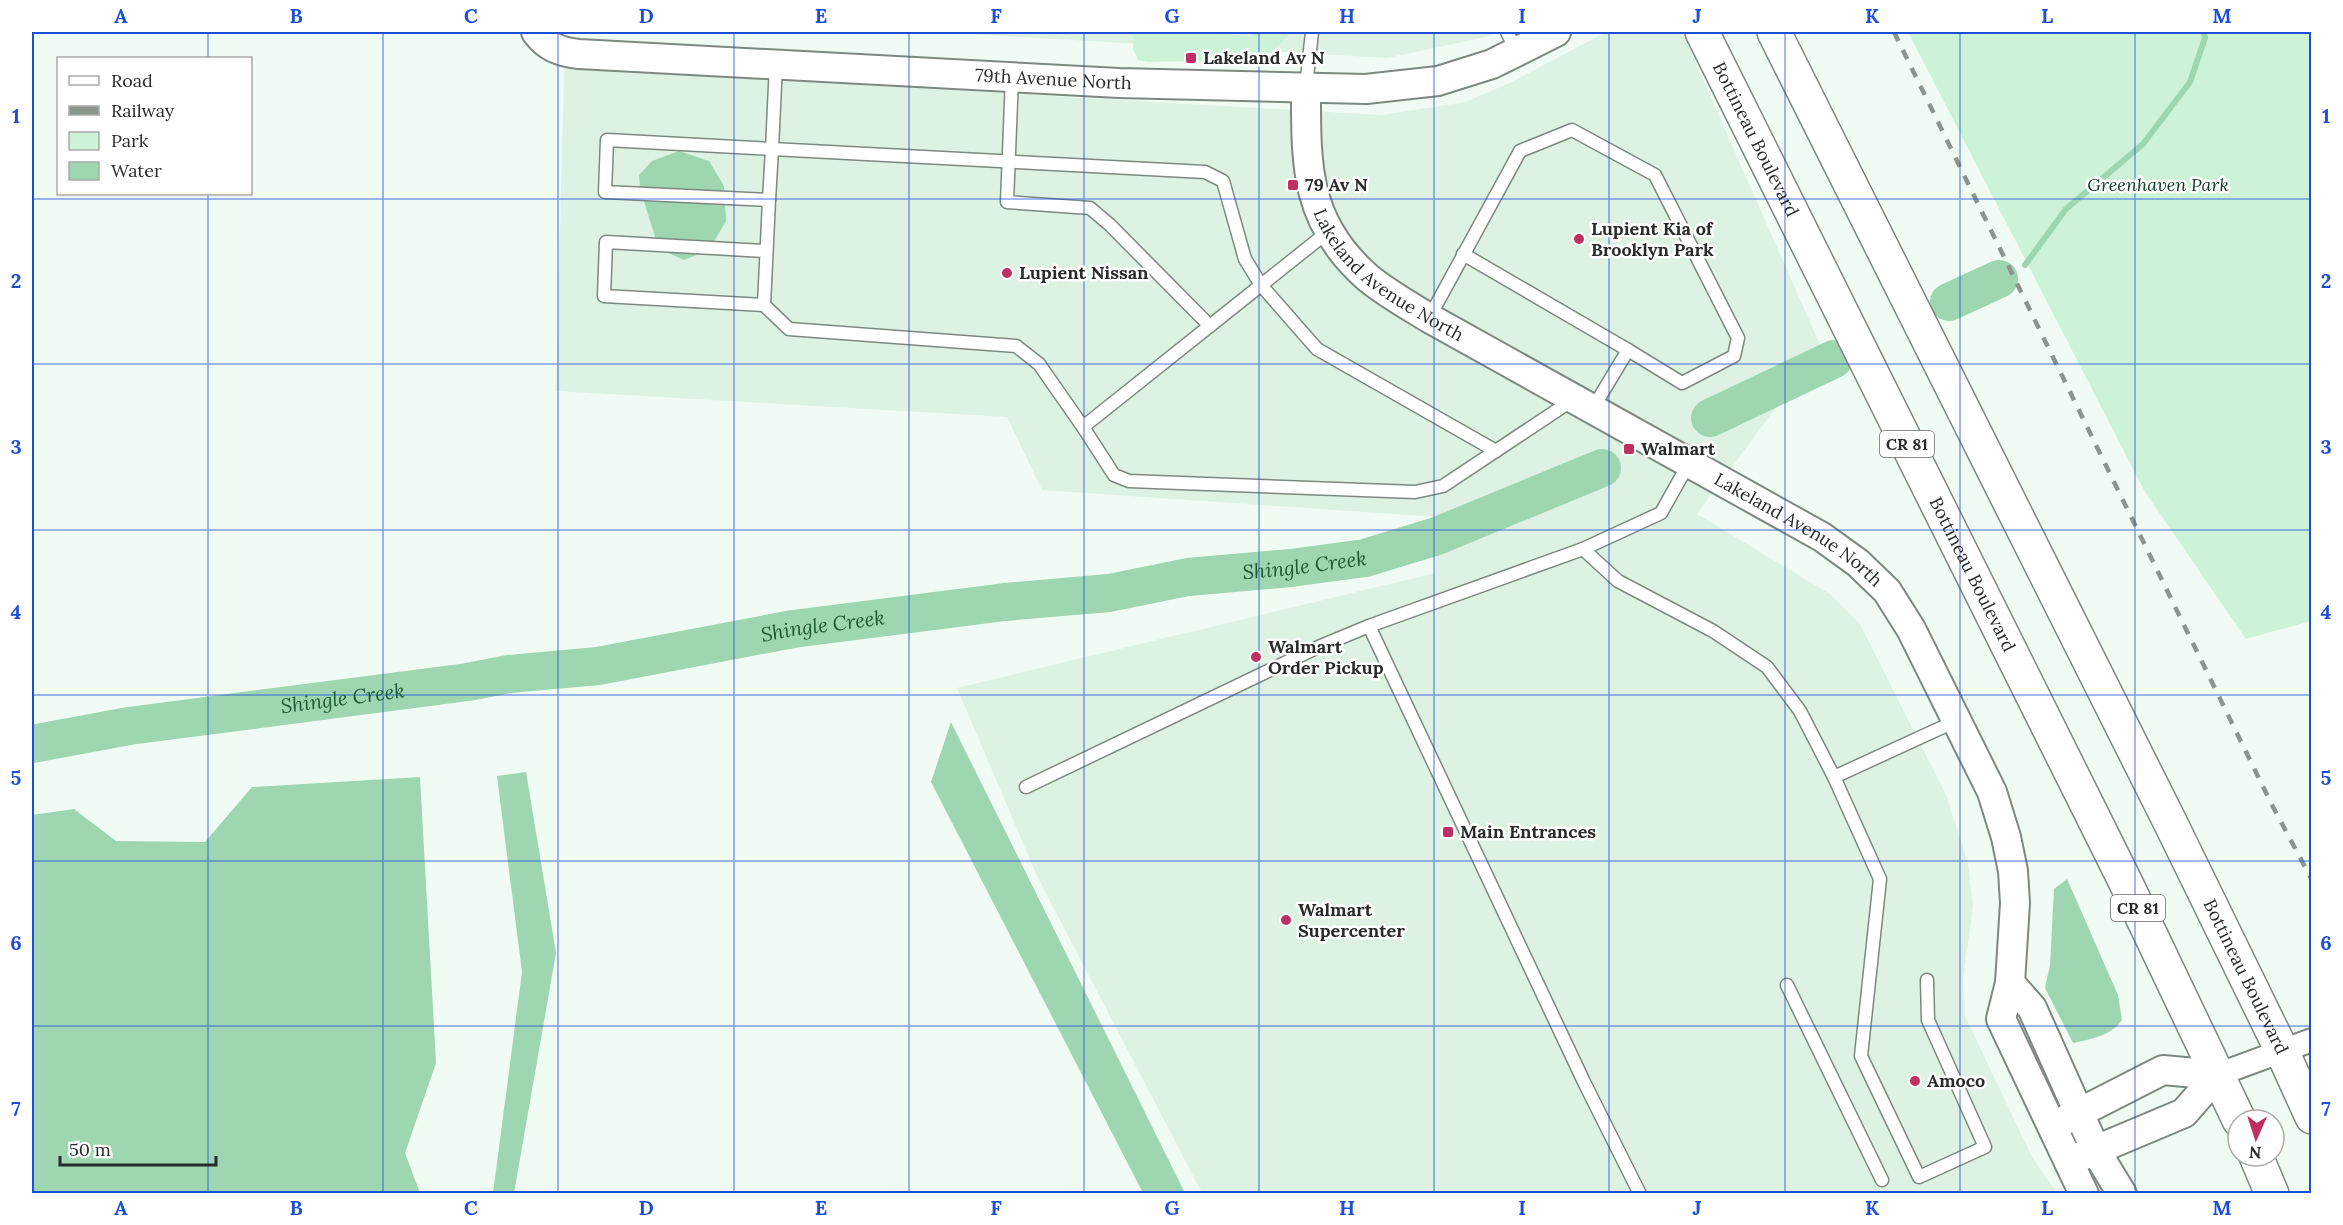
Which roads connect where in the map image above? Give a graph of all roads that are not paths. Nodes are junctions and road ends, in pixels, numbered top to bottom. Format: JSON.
{"nodes":[{"id":1,"x":1312,"y":32,"type":"edge"},
{"id":2,"x":1556,"y":32,"type":"edge"},
{"id":3,"x":1702,"y":32,"type":"edge"},
{"id":4,"x":1774,"y":32,"type":"edge"},
{"id":5,"x":539,"y":36,"type":"edge"},
{"id":6,"x":1512,"y":42,"type":"edge"},
{"id":7,"x":776,"y":64,"type":"junction"},
{"id":8,"x":1012,"y":76,"type":"junction"},
{"id":9,"x":1306,"y":87,"type":"junction"},
{"id":10,"x":772,"y":149,"type":"junction"},
{"id":11,"x":1008,"y":161,"type":"junction"},
{"id":12,"x":769,"y":200,"type":"junction"},
{"id":13,"x":1329,"y":231,"type":"junction"},
{"id":14,"x":766,"y":251,"type":"junction"},
{"id":15,"x":1463,"y":255,"type":"junction"},
{"id":16,"x":1261,"y":285,"type":"junction"},
{"id":17,"x":764,"y":305,"type":"junction"},
{"id":18,"x":1429,"y":318,"type":"junction"},
{"id":19,"x":1210,"y":326,"type":"junction"},
{"id":20,"x":1629,"y":350,"type":"junction"},
{"id":21,"x":1584,"y":403,"type":"junction"},
{"id":22,"x":1083,"y":427,"type":"junction"},
{"id":23,"x":1496,"y":451,"type":"junction"},
{"id":24,"x":1689,"y":462,"type":"junction"},
{"id":25,"x":1583,"y":549,"type":"junction"},
{"id":26,"x":1369,"y":626,"type":"junction"},
{"id":27,"x":1956,"y":720,"type":"junction"},
{"id":28,"x":1834,"y":777,"type":"junction"},
{"id":29,"x":1026,"y":787,"type":"dead end"},
{"id":30,"x":1927,"y":980,"type":"dead end"},
{"id":31,"x":2010,"y":983,"type":"junction"},
{"id":32,"x":1787,"y":985,"type":"dead end"},
{"id":33,"x":2312,"y":1040,"type":"edge"},
{"id":34,"x":2282,"y":1051,"type":"junction"},
{"id":35,"x":2217,"y":1075,"type":"junction"},
{"id":36,"x":2233,"y":1108,"type":"edge"},
{"id":37,"x":2079,"y":1113,"type":"junction"},
{"id":38,"x":2312,"y":1117,"type":"edge"},
{"id":39,"x":2052,"y":1126,"type":"junction"},
{"id":40,"x":2096,"y":1151,"type":"junction"},
{"id":41,"x":2069,"y":1161,"type":"junction"},
{"id":42,"x":2261,"y":1168,"type":"edge"},
{"id":43,"x":1881,"y":1180,"type":"dead end"},
{"id":44,"x":1640,"y":1194,"type":"edge"},
{"id":45,"x":2084,"y":1194,"type":"edge"},
{"id":46,"x":2122,"y":1194,"type":"edge"},
{"id":47,"x":2272,"y":1194,"type":"edge"}],
"edges":[{"from":1,"to":9,"type":"lane"},
{"from":2,"to":6,"type":"street","name":"79th Avenue North"},
{"from":3,"to":35,"type":"highway","name":"Bottineau Boulevard","number":"CR 81"},
{"from":4,"to":34,"type":"highway","name":"Bottineau Boulevard"},
{"from":5,"to":7,"type":"street","name":"79th Avenue North"},
{"from":6,"to":9,"type":"street","name":"79th Avenue North"},
{"from":7,"to":8,"type":"street","name":"79th Avenue North"},
{"from":7,"to":10,"type":"lane"},
{"from":8,"to":9,"type":"street","name":"79th Avenue North"},
{"from":8,"to":11,"type":"lane"},
{"from":9,"to":13,"type":"street","name":"Lakeland Avenue North"},
{"from":10,"to":11,"type":"lane"},
{"from":10,"to":12,"type":"lane"},
{"from":10,"to":12,"type":"lane"},
{"from":11,"to":16,"type":"lane"},
{"from":11,"to":19,"type":"lane"},
{"from":12,"to":14,"type":"lane"},
{"from":13,"to":16,"type":"lane"},
{"from":13,"to":18,"type":"street","name":"Lakeland Avenue North"},
{"from":14,"to":17,"type":"lane"},
{"from":14,"to":17,"type":"lane"},
{"from":15,"to":18,"type":"lane"},
{"from":15,"to":20,"type":"lane"},
{"from":15,"to":20,"type":"lane"},
{"from":16,"to":19,"type":"lane"},
{"from":16,"to":23,"type":"lane"},
{"from":17,"to":22,"type":"lane"},
{"from":18,"to":21,"type":"street","name":"Lakeland Avenue North"},
{"from":19,"to":22,"type":"lane"},
{"from":20,"to":21,"type":"lane"},
{"from":21,"to":23,"type":"lane"},
{"from":21,"to":24,"type":"street","name":"Lakeland Avenue North"},
{"from":22,"to":23,"type":"lane"},
{"from":24,"to":25,"type":"lane"},
{"from":24,"to":27,"type":"street","name":"Lakeland Avenue North"},
{"from":25,"to":26,"type":"lane"},
{"from":25,"to":28,"type":"lane"},
{"from":26,"to":29,"type":"lane"},
{"from":26,"to":44,"type":"lane"},
{"from":27,"to":28,"type":"lane"},
{"from":27,"to":31,"type":"street","name":"Lakeland Avenue North"},
{"from":28,"to":30,"type":"lane"},
{"from":31,"to":37,"type":"street"},
{"from":31,"to":39,"type":"street","name":"Lakeland Avenue North"},
{"from":32,"to":43,"type":"lane"},
{"from":33,"to":34,"type":"street"},
{"from":34,"to":35,"type":"street"},
{"from":34,"to":38,"type":"highway","name":"Bottineau Boulevard"},
{"from":35,"to":36,"type":"highway","name":"Bottineau Boulevard","number":"CR 81"},
{"from":35,"to":37,"type":"street"},
{"from":35,"to":40,"type":"street"},
{"from":37,"to":39,"type":"street"},
{"from":37,"to":40,"type":"street"},
{"from":39,"to":41,"type":"street","name":"Lakeland Avenue North"},
{"from":40,"to":41,"type":"street"},
{"from":40,"to":46,"type":"street"},
{"from":41,"to":45,"type":"street","name":"Lakeland Avenue North"},
{"from":42,"to":47,"type":"highway"}]}
